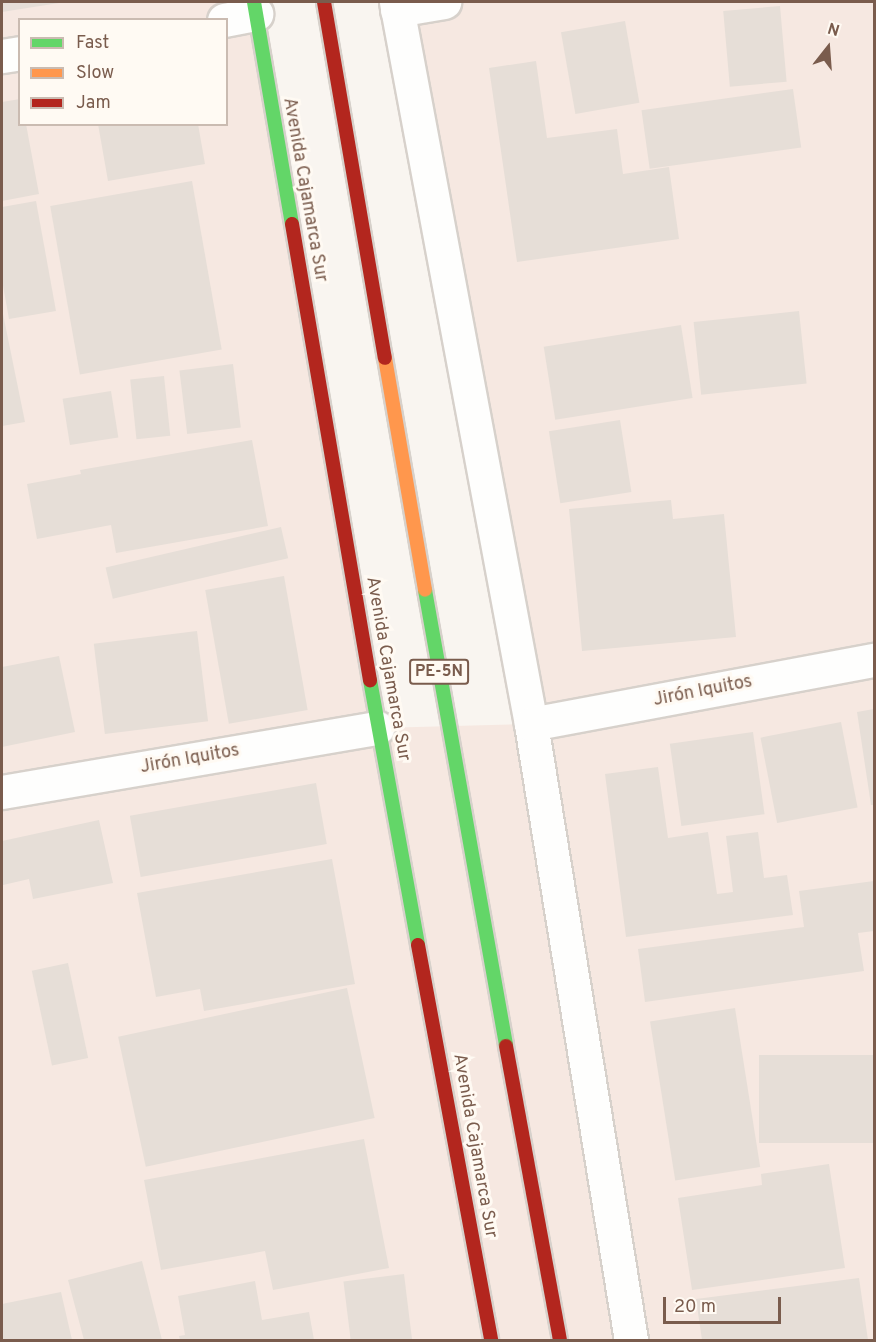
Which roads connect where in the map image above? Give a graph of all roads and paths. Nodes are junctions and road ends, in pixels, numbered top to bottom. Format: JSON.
{"nodes":[{"id":1,"x":324,"y":2,"type":"edge"},
{"id":2,"x":444,"y":2,"type":"edge"},
{"id":3,"x":397,"y":6,"type":"edge"},
{"id":4,"x":255,"y":8,"type":"edge"},
{"id":5,"x":228,"y":18,"type":"edge"},
{"id":6,"x":18,"y":53,"type":"edge"},
{"id":7,"x":2,"y":56,"type":"edge"},
{"id":8,"x":874,"y":660,"type":"edge"},
{"id":9,"x":531,"y":724,"type":"junction"},
{"id":10,"x":378,"y":728,"type":"junction"},
{"id":11,"x":2,"y":792,"type":"edge"},
{"id":12,"x":491,"y":1341,"type":"edge"},
{"id":13,"x":560,"y":1341,"type":"edge"},
{"id":14,"x":630,"y":1341,"type":"edge"}],
"edges":[{"from":1,"to":13,"type":"main road","number":"PE-5N"},
{"from":2,"to":3,"type":"street"},
{"from":3,"to":9,"type":"street"},
{"from":4,"to":5,"type":"street"},
{"from":4,"to":10,"type":"main road","name":"Avenida Cajamarca Sur"},
{"from":6,"to":7,"type":"street"},
{"from":8,"to":9,"type":"street","name":"Jirón Iquitos"},
{"from":9,"to":14,"type":"street"},
{"from":10,"to":11,"type":"street","name":"Jirón Iquitos"},
{"from":10,"to":12,"type":"main road","name":"Avenida Cajamarca Sur"}]}
